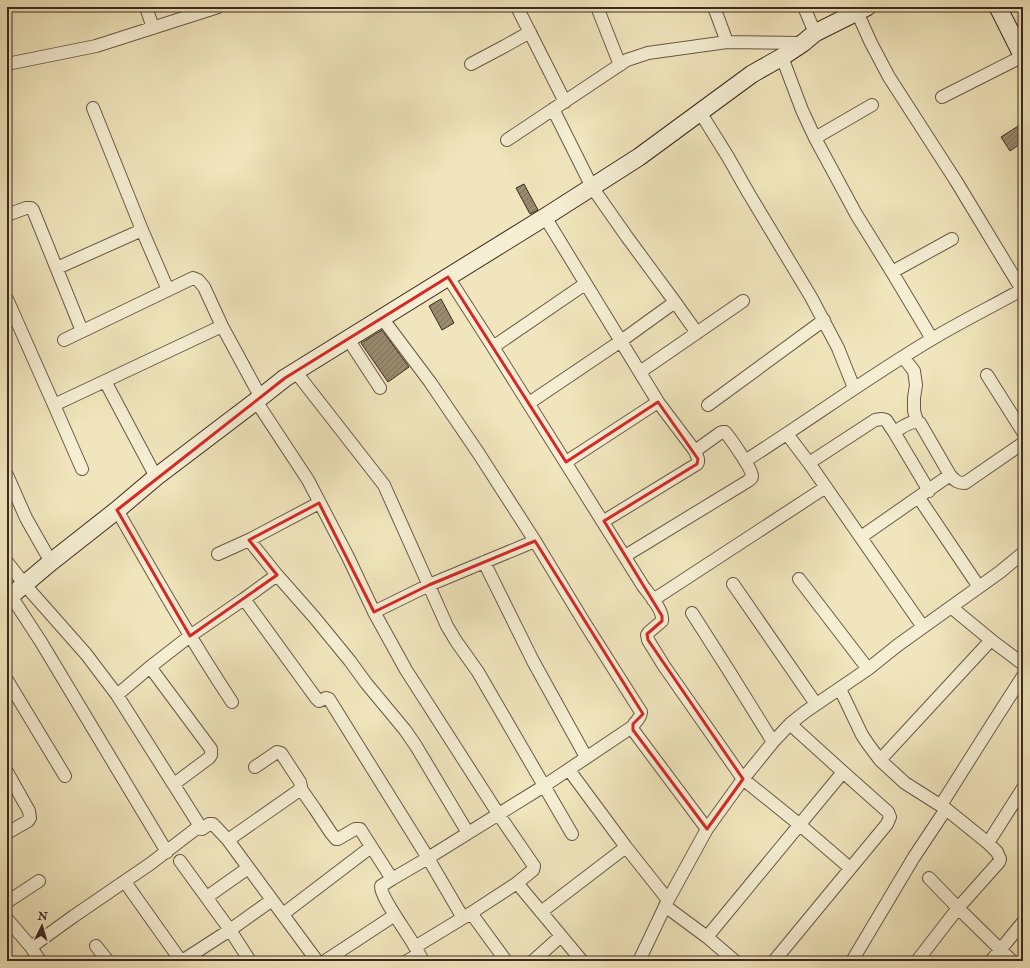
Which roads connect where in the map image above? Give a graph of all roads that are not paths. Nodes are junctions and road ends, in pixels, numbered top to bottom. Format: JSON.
{"nodes":[{"id":1,"x":146,"y":7,"type":"edge"},
{"id":2,"x":218,"y":7,"type":"edge"},
{"id":3,"x":517,"y":7,"type":"edge"},
{"id":4,"x":597,"y":7,"type":"edge"},
{"id":5,"x":714,"y":7,"type":"edge"},
{"id":6,"x":804,"y":7,"type":"edge"},
{"id":7,"x":998,"y":7,"type":"edge"},
{"id":8,"x":862,"y":10,"type":"edge"},
{"id":9,"x":153,"y":28,"type":"junction"},
{"id":10,"x":530,"y":32,"type":"junction"},
{"id":11,"x":809,"y":38,"type":"junction"},
{"id":12,"x":727,"y":42,"type":"junction"},
{"id":13,"x":1023,"y":56,"type":"edge"},
{"id":14,"x":782,"y":57,"type":"junction"},
{"id":15,"x":7,"y":64,"type":"edge"},
{"id":16,"x":471,"y":64,"type":"dead end"},
{"id":17,"x":620,"y":65,"type":"junction"},
{"id":18,"x":942,"y":97,"type":"dead end"},
{"id":19,"x":565,"y":102,"type":"junction"},
{"id":20,"x":872,"y":105,"type":"dead end"},
{"id":21,"x":93,"y":108,"type":"dead end"},
{"id":22,"x":553,"y":109,"type":"junction"},
{"id":23,"x":700,"y":112,"type":"junction"},
{"id":24,"x":815,"y":138,"type":"junction"},
{"id":25,"x":507,"y":140,"type":"dead end"},
{"id":26,"x":592,"y":187,"type":"junction"},
{"id":27,"x":7,"y":215,"type":"edge"},
{"id":28,"x":545,"y":217,"type":"junction"},
{"id":29,"x":142,"y":230,"type":"junction"},
{"id":30,"x":952,"y":239,"type":"dead end"},
{"id":31,"x":57,"y":268,"type":"junction"},
{"id":32,"x":892,"y":272,"type":"junction"},
{"id":33,"x":448,"y":277,"type":"junction"},
{"id":34,"x":585,"y":284,"type":"junction"},
{"id":35,"x":1022,"y":289,"type":"edge"},
{"id":36,"x":168,"y":290,"type":"junction"},
{"id":37,"x":743,"y":301,"type":"dead end"},
{"id":38,"x":7,"y":302,"type":"edge"},
{"id":39,"x":675,"y":302,"type":"junction"},
{"id":40,"x":382,"y":318,"type":"junction"},
{"id":41,"x":824,"y":320,"type":"junction"},
{"id":42,"x":222,"y":326,"type":"junction"},
{"id":43,"x":82,"y":331,"type":"junction"},
{"id":44,"x":697,"y":333,"type":"junction"},
{"id":45,"x":348,"y":339,"type":"junction"},
{"id":46,"x":932,"y":339,"type":"junction"},
{"id":47,"x":64,"y":340,"type":"dead end"},
{"id":48,"x":621,"y":341,"type":"junction"},
{"id":49,"x":494,"y":347,"type":"junction"},
{"id":50,"x":903,"y":357,"type":"junction"},
{"id":51,"x":295,"y":371,"type":"junction"},
{"id":52,"x":640,"y":372,"type":"junction"},
{"id":53,"x":986,"y":375,"type":"dead end"},
{"id":54,"x":105,"y":380,"type":"junction"},
{"id":55,"x":380,"y":388,"type":"dead end"},
{"id":56,"x":854,"y":388,"type":"junction"},
{"id":57,"x":258,"y":399,"type":"junction"},
{"id":58,"x":658,"y":402,"type":"junction"},
{"id":59,"x":529,"y":403,"type":"junction"},
{"id":60,"x":54,"y":405,"type":"junction"},
{"id":61,"x":708,"y":405,"type":"dead end"},
{"id":62,"x":917,"y":421,"type":"junction"},
{"id":63,"x":894,"y":432,"type":"junction"},
{"id":64,"x":1023,"y":432,"type":"edge"},
{"id":65,"x":787,"y":434,"type":"junction"},
{"id":66,"x":1023,"y":443,"type":"edge"},
{"id":67,"x":695,"y":452,"type":"junction"},
{"id":68,"x":745,"y":461,"type":"junction"},
{"id":69,"x":566,"y":462,"type":"junction"},
{"id":70,"x":809,"y":463,"type":"junction"},
{"id":71,"x":82,"y":469,"type":"dead end"},
{"id":72,"x":950,"y":475,"type":"junction"},
{"id":73,"x":7,"y":476,"type":"edge"},
{"id":74,"x":156,"y":477,"type":"junction"},
{"id":75,"x":826,"y":487,"type":"junction"},
{"id":76,"x":929,"y":491,"type":"junction"},
{"id":77,"x":919,"y":498,"type":"junction"},
{"id":78,"x":319,"y":503,"type":"junction"},
{"id":79,"x":118,"y":510,"type":"junction"},
{"id":80,"x":604,"y":521,"type":"junction"},
{"id":81,"x":861,"y":536,"type":"junction"},
{"id":82,"x":249,"y":540,"type":"junction"},
{"id":83,"x":535,"y":541,"type":"junction"},
{"id":84,"x":1023,"y":553,"type":"edge"},
{"id":85,"x":218,"y":554,"type":"dead end"},
{"id":86,"x":625,"y":556,"type":"junction"},
{"id":87,"x":7,"y":562,"type":"edge"},
{"id":88,"x":51,"y":562,"type":"junction"},
{"id":89,"x":484,"y":562,"type":"junction"},
{"id":90,"x":277,"y":575,"type":"junction"},
{"id":91,"x":799,"y":579,"type":"dead end"},
{"id":92,"x":429,"y":584,"type":"junction"},
{"id":93,"x":733,"y":584,"type":"dead end"},
{"id":94,"x":24,"y":585,"type":"junction"},
{"id":95,"x":979,"y":587,"type":"junction"},
{"id":96,"x":9,"y":597,"type":"edge"},
{"id":97,"x":244,"y":600,"type":"junction"},
{"id":98,"x":653,"y":600,"type":"junction"},
{"id":99,"x":951,"y":607,"type":"junction"},
{"id":100,"x":374,"y":612,"type":"junction"},
{"id":101,"x":692,"y":613,"type":"dead end"},
{"id":102,"x":923,"y":626,"type":"junction"},
{"id":103,"x":190,"y":636,"type":"junction"},
{"id":104,"x":990,"y":640,"type":"junction"},
{"id":105,"x":1023,"y":664,"type":"edge"},
{"id":106,"x":150,"y":667,"type":"junction"},
{"id":107,"x":868,"y":669,"type":"junction"},
{"id":108,"x":1023,"y":676,"type":"edge"},
{"id":109,"x":7,"y":680,"type":"edge"},
{"id":110,"x":840,"y":689,"type":"junction"},
{"id":111,"x":117,"y":695,"type":"junction"},
{"id":112,"x":232,"y":702,"type":"dead end"},
{"id":113,"x":816,"y":704,"type":"junction"},
{"id":114,"x":790,"y":724,"type":"junction"},
{"id":115,"x":632,"y":727,"type":"junction"},
{"id":116,"x":773,"y":742,"type":"junction"},
{"id":117,"x":586,"y":757,"type":"junction"},
{"id":118,"x":880,"y":760,"type":"junction"},
{"id":119,"x":255,"y":767,"type":"dead end"},
{"id":120,"x":569,"y":770,"type":"junction"},
{"id":121,"x":7,"y":772,"type":"edge"},
{"id":122,"x":843,"y":772,"type":"junction"},
{"id":123,"x":65,"y":776,"type":"dead end"},
{"id":124,"x":743,"y":779,"type":"junction"},
{"id":125,"x":174,"y":784,"type":"junction"},
{"id":126,"x":544,"y":786,"type":"junction"},
{"id":127,"x":1023,"y":788,"type":"edge"},
{"id":128,"x":301,"y":789,"type":"junction"},
{"id":129,"x":943,"y":807,"type":"junction"},
{"id":130,"x":498,"y":815,"type":"junction"},
{"id":131,"x":800,"y":825,"type":"junction"},
{"id":132,"x":197,"y":828,"type":"junction"},
{"id":133,"x":707,"y":829,"type":"junction"},
{"id":134,"x":7,"y":833,"type":"edge"},
{"id":135,"x":468,"y":833,"type":"junction"},
{"id":136,"x":572,"y":834,"type":"dead end"},
{"id":137,"x":228,"y":840,"type":"junction"},
{"id":138,"x":988,"y":843,"type":"junction"},
{"id":139,"x":371,"y":847,"type":"junction"},
{"id":140,"x":626,"y":847,"type":"junction"},
{"id":141,"x":167,"y":852,"type":"junction"},
{"id":142,"x":428,"y":858,"type":"junction"},
{"id":143,"x":180,"y":861,"type":"dead end"},
{"id":144,"x":248,"y":868,"type":"junction"},
{"id":145,"x":850,"y":868,"type":"junction"},
{"id":146,"x":930,"y":878,"type":"dead end"},
{"id":147,"x":392,"y":879,"type":"junction"},
{"id":148,"x":39,"y":881,"type":"dead end"},
{"id":149,"x":125,"y":882,"type":"junction"},
{"id":150,"x":517,"y":883,"type":"junction"},
{"id":151,"x":207,"y":897,"type":"junction"},
{"id":152,"x":272,"y":900,"type":"junction"},
{"id":153,"x":7,"y":902,"type":"edge"},
{"id":154,"x":666,"y":903,"type":"junction"},
{"id":155,"x":958,"y":908,"type":"junction"},
{"id":156,"x":541,"y":912,"type":"junction"},
{"id":157,"x":283,"y":914,"type":"junction"},
{"id":158,"x":395,"y":915,"type":"junction"},
{"id":159,"x":467,"y":916,"type":"junction"},
{"id":160,"x":7,"y":919,"type":"edge"},
{"id":161,"x":1023,"y":922,"type":"edge"},
{"id":162,"x":230,"y":930,"type":"junction"},
{"id":163,"x":561,"y":936,"type":"junction"},
{"id":164,"x":707,"y":937,"type":"junction"},
{"id":165,"x":96,"y":946,"type":"dead end"},
{"id":166,"x":31,"y":948,"type":"junction"},
{"id":167,"x":1001,"y":950,"type":"junction"},
{"id":168,"x":419,"y":954,"type":"edge"},
{"id":169,"x":40,"y":961,"type":"edge"},
{"id":170,"x":108,"y":961,"type":"edge"},
{"id":171,"x":181,"y":961,"type":"edge"},
{"id":172,"x":250,"y":961,"type":"edge"},
{"id":173,"x":317,"y":961,"type":"edge"},
{"id":174,"x":325,"y":961,"type":"edge"},
{"id":175,"x":407,"y":961,"type":"edge"},
{"id":176,"x":506,"y":961,"type":"edge"},
{"id":177,"x":533,"y":961,"type":"edge"},
{"id":178,"x":582,"y":961,"type":"edge"},
{"id":179,"x":639,"y":961,"type":"edge"},
{"id":180,"x":735,"y":961,"type":"edge"},
{"id":181,"x":774,"y":961,"type":"edge"},
{"id":182,"x":852,"y":961,"type":"edge"},
{"id":183,"x":917,"y":961,"type":"edge"},
{"id":184,"x":991,"y":961,"type":"edge"},
{"id":185,"x":1012,"y":961,"type":"edge"}],
"edges":[{"from":1,"to":9,"type":"street"},
{"from":2,"to":9,"type":"street"},
{"from":3,"to":10,"type":"street"},
{"from":4,"to":17,"type":"street"},
{"from":5,"to":12,"type":"street"},
{"from":6,"to":11,"type":"street"},
{"from":7,"to":13,"type":"street"},
{"from":8,"to":11,"type":"street"},
{"from":8,"to":35,"type":"street"},
{"from":9,"to":15,"type":"street"},
{"from":10,"to":16,"type":"street"},
{"from":10,"to":19,"type":"street"},
{"from":11,"to":12,"type":"street"},
{"from":11,"to":14,"type":"street"},
{"from":12,"to":17,"type":"street"},
{"from":13,"to":18,"type":"street"},
{"from":14,"to":23,"type":"street"},
{"from":14,"to":24,"type":"street"},
{"from":17,"to":19,"type":"street"},
{"from":19,"to":22,"type":"street"},
{"from":20,"to":24,"type":"street"},
{"from":21,"to":29,"type":"street"},
{"from":22,"to":25,"type":"street"},
{"from":22,"to":26,"type":"street"},
{"from":23,"to":26,"type":"street"},
{"from":23,"to":41,"type":"street"},
{"from":24,"to":32,"type":"street"},
{"from":26,"to":28,"type":"street"},
{"from":26,"to":39,"type":"street"},
{"from":27,"to":31,"type":"street"},
{"from":28,"to":33,"type":"street"},
{"from":28,"to":34,"type":"street"},
{"from":29,"to":31,"type":"street"},
{"from":29,"to":36,"type":"street"},
{"from":30,"to":32,"type":"street"},
{"from":31,"to":43,"type":"street"},
{"from":32,"to":46,"type":"street"},
{"from":33,"to":40,"type":"street"},
{"from":33,"to":49,"type":"street"},
{"from":34,"to":48,"type":"street"},
{"from":34,"to":49,"type":"street"},
{"from":35,"to":46,"type":"street"},
{"from":36,"to":42,"type":"street"},
{"from":36,"to":43,"type":"street"},
{"from":37,"to":44,"type":"street"},
{"from":38,"to":60,"type":"street"},
{"from":39,"to":44,"type":"street"},
{"from":39,"to":48,"type":"street"},
{"from":40,"to":45,"type":"street"},
{"from":40,"to":83,"type":"street"},
{"from":41,"to":56,"type":"street"},
{"from":41,"to":61,"type":"street"},
{"from":42,"to":54,"type":"street"},
{"from":42,"to":57,"type":"street"},
{"from":43,"to":47,"type":"street"},
{"from":44,"to":52,"type":"street"},
{"from":45,"to":51,"type":"street"},
{"from":45,"to":55,"type":"street"},
{"from":46,"to":50,"type":"street"},
{"from":48,"to":52,"type":"street"},
{"from":48,"to":59,"type":"street"},
{"from":49,"to":59,"type":"street"},
{"from":50,"to":56,"type":"street"},
{"from":50,"to":62,"type":"street"},
{"from":51,"to":57,"type":"street"},
{"from":51,"to":92,"type":"street"},
{"from":52,"to":58,"type":"street"},
{"from":53,"to":64,"type":"street"},
{"from":54,"to":60,"type":"street"},
{"from":54,"to":74,"type":"street"},
{"from":56,"to":65,"type":"street"},
{"from":57,"to":74,"type":"street"},
{"from":57,"to":78,"type":"street"},
{"from":58,"to":67,"type":"street"},
{"from":58,"to":69,"type":"street"},
{"from":59,"to":69,"type":"street"},
{"from":60,"to":71,"type":"street"},
{"from":62,"to":63,"type":"street"},
{"from":62,"to":72,"type":"street"},
{"from":63,"to":70,"type":"street"},
{"from":63,"to":76,"type":"street"},
{"from":65,"to":68,"type":"street"},
{"from":65,"to":70,"type":"street"},
{"from":66,"to":72,"type":"street"},
{"from":67,"to":68,"type":"street"},
{"from":67,"to":80,"type":"street"},
{"from":68,"to":86,"type":"street"},
{"from":69,"to":80,"type":"street"},
{"from":70,"to":75,"type":"street"},
{"from":72,"to":76,"type":"street"},
{"from":73,"to":88,"type":"street"},
{"from":74,"to":79,"type":"street"},
{"from":75,"to":81,"type":"street"},
{"from":75,"to":98,"type":"street"},
{"from":76,"to":77,"type":"street"},
{"from":77,"to":81,"type":"street"},
{"from":77,"to":95,"type":"street"},
{"from":78,"to":82,"type":"street"},
{"from":78,"to":100,"type":"street"},
{"from":79,"to":88,"type":"street"},
{"from":79,"to":103,"type":"street"},
{"from":80,"to":86,"type":"street"},
{"from":81,"to":102,"type":"street"},
{"from":82,"to":85,"type":"street"},
{"from":82,"to":90,"type":"street"},
{"from":83,"to":89,"type":"street"},
{"from":83,"to":115,"type":"street"},
{"from":84,"to":95,"type":"street"},
{"from":86,"to":98,"type":"street"},
{"from":87,"to":94,"type":"street"},
{"from":88,"to":94,"type":"street"},
{"from":89,"to":92,"type":"street"},
{"from":89,"to":117,"type":"street"},
{"from":90,"to":97,"type":"street"},
{"from":90,"to":135,"type":"street"},
{"from":91,"to":107,"type":"street"},
{"from":92,"to":100,"type":"street"},
{"from":92,"to":126,"type":"street"},
{"from":93,"to":113,"type":"street"},
{"from":94,"to":96,"type":"street"},
{"from":94,"to":111,"type":"street"},
{"from":95,"to":99,"type":"street"},
{"from":96,"to":141,"type":"street"},
{"from":97,"to":103,"type":"street"},
{"from":97,"to":142,"type":"street"},
{"from":98,"to":124,"type":"street"},
{"from":99,"to":102,"type":"street"},
{"from":99,"to":104,"type":"street"},
{"from":100,"to":130,"type":"street"},
{"from":101,"to":116,"type":"street"},
{"from":102,"to":107,"type":"street"},
{"from":103,"to":106,"type":"street"},
{"from":103,"to":112,"type":"street"},
{"from":104,"to":105,"type":"street"},
{"from":104,"to":118,"type":"street"},
{"from":106,"to":111,"type":"street"},
{"from":106,"to":125,"type":"street"},
{"from":107,"to":110,"type":"street"},
{"from":108,"to":129,"type":"street"},
{"from":109,"to":123,"type":"street"},
{"from":110,"to":113,"type":"street"},
{"from":110,"to":118,"type":"street"},
{"from":111,"to":125,"type":"street"},
{"from":113,"to":114,"type":"street"},
{"from":114,"to":116,"type":"street"},
{"from":114,"to":122,"type":"street"},
{"from":115,"to":117,"type":"street"},
{"from":115,"to":133,"type":"street"},
{"from":116,"to":124,"type":"street"},
{"from":117,"to":120,"type":"street"},
{"from":118,"to":129,"type":"street"},
{"from":119,"to":128,"type":"street"},
{"from":120,"to":126,"type":"street"},
{"from":120,"to":140,"type":"street"},
{"from":121,"to":134,"type":"street"},
{"from":122,"to":131,"type":"street"},
{"from":122,"to":145,"type":"street"},
{"from":124,"to":131,"type":"street"},
{"from":124,"to":133,"type":"street"},
{"from":125,"to":132,"type":"street"},
{"from":126,"to":130,"type":"street"},
{"from":126,"to":136,"type":"street"},
{"from":127,"to":138,"type":"street"},
{"from":128,"to":137,"type":"street"},
{"from":128,"to":139,"type":"street"},
{"from":129,"to":138,"type":"street"},
{"from":129,"to":182,"type":"street"},
{"from":130,"to":135,"type":"street"},
{"from":130,"to":150,"type":"street"},
{"from":131,"to":145,"type":"street"},
{"from":131,"to":164,"type":"street"},
{"from":132,"to":137,"type":"street"},
{"from":132,"to":141,"type":"street"},
{"from":133,"to":154,"type":"street"},
{"from":135,"to":142,"type":"street"},
{"from":137,"to":144,"type":"street"},
{"from":138,"to":155,"type":"street"},
{"from":139,"to":147,"type":"street"},
{"from":139,"to":157,"type":"street"},
{"from":140,"to":154,"type":"street"},
{"from":140,"to":156,"type":"street"},
{"from":141,"to":149,"type":"street"},
{"from":142,"to":147,"type":"street"},
{"from":142,"to":159,"type":"street"},
{"from":143,"to":151,"type":"street"},
{"from":144,"to":151,"type":"street"},
{"from":144,"to":152,"type":"street"},
{"from":145,"to":181,"type":"street"},
{"from":146,"to":155,"type":"street"},
{"from":147,"to":158,"type":"street"},
{"from":148,"to":153,"type":"street"},
{"from":149,"to":166,"type":"street"},
{"from":149,"to":171,"type":"street"},
{"from":150,"to":156,"type":"street"},
{"from":150,"to":159,"type":"street"},
{"from":151,"to":162,"type":"street"},
{"from":152,"to":157,"type":"street"},
{"from":152,"to":162,"type":"street"},
{"from":154,"to":164,"type":"street"},
{"from":154,"to":179,"type":"street"},
{"from":155,"to":167,"type":"street"},
{"from":155,"to":183,"type":"street"},
{"from":156,"to":163,"type":"street"},
{"from":157,"to":173,"type":"street"},
{"from":158,"to":168,"type":"street"},
{"from":158,"to":174,"type":"street"},
{"from":159,"to":168,"type":"street"},
{"from":159,"to":176,"type":"street"},
{"from":160,"to":166,"type":"street"},
{"from":161,"to":167,"type":"street"},
{"from":162,"to":171,"type":"street"},
{"from":162,"to":172,"type":"street"},
{"from":163,"to":177,"type":"street"},
{"from":163,"to":178,"type":"street"},
{"from":164,"to":180,"type":"street"},
{"from":165,"to":170,"type":"street"},
{"from":166,"to":169,"type":"street"},
{"from":167,"to":184,"type":"street"},
{"from":167,"to":185,"type":"street"},
{"from":168,"to":175,"type":"street"}]}
